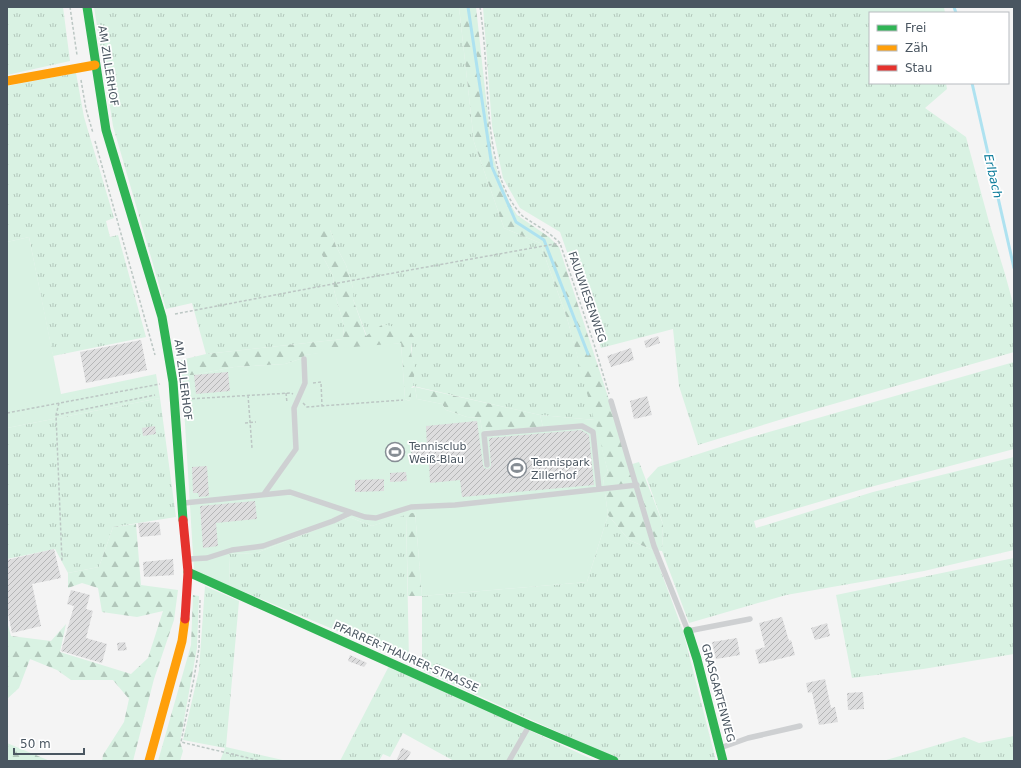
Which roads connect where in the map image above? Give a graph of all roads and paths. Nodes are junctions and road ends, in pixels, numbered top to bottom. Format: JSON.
{"nodes":[{"id":1,"x":87,"y":7,"type":"edge"},
{"id":2,"x":480,"y":7,"type":"edge"},
{"id":3,"x":95,"y":65,"type":"junction"},
{"id":4,"x":7,"y":81,"type":"edge"},
{"id":5,"x":560,"y":243,"type":"junction"},
{"id":6,"x":162,"y":317,"type":"junction"},
{"id":7,"x":304,"y":359,"type":"dead end"},
{"id":8,"x":162,"y":383,"type":"dead end"},
{"id":9,"x":305,"y":383,"type":"junction"},
{"id":10,"x":155,"y":395,"type":"dead end"},
{"id":11,"x":248,"y":395,"type":"dead end"},
{"id":12,"x":612,"y":401,"type":"joint"},
{"id":13,"x":58,"y":403,"type":"junction"},
{"id":14,"x":322,"y":406,"type":"dead end"},
{"id":15,"x":7,"y":413,"type":"edge"},
{"id":16,"x":56,"y":415,"type":"junction"},
{"id":17,"x":250,"y":422,"type":"junction"},
{"id":18,"x":256,"y":422,"type":"dead end"},
{"id":19,"x":245,"y":423,"type":"dead end"},
{"id":20,"x":252,"y":448,"type":"dead end"},
{"id":21,"x":487,"y":465,"type":"dead end"},
{"id":22,"x":637,"y":485,"type":"junction"},
{"id":23,"x":599,"y":489,"type":"junction"},
{"id":24,"x":264,"y":494,"type":"junction"},
{"id":25,"x":182,"y":503,"type":"junction"},
{"id":26,"x":350,"y":513,"type":"junction"},
{"id":27,"x":187,"y":559,"type":"junction"},
{"id":28,"x":62,"y":561,"type":"dead end"},
{"id":29,"x":188,"y":572,"type":"junction"},
{"id":30,"x":200,"y":599,"type":"dead end"},
{"id":31,"x":750,"y":619,"type":"dead end"},
{"id":32,"x":688,"y":631,"type":"junction"},
{"id":33,"x":529,"y":725,"type":"junction"},
{"id":34,"x":800,"y":726,"type":"dead end"},
{"id":35,"x":720,"y":748,"type":"junction"},
{"id":36,"x":149,"y":761,"type":"edge"},
{"id":37,"x":261,"y":761,"type":"edge"},
{"id":38,"x":509,"y":761,"type":"edge"},
{"id":39,"x":614,"y":761,"type":"edge"},
{"id":40,"x":723,"y":761,"type":"edge"}],
"edges":[{"from":1,"to":3,"type":"street","name":"AM ZILLERHOF"},
{"from":2,"to":5,"type":"path","name":"FAULWIESENWEG"},
{"from":3,"to":4,"type":"street"},
{"from":3,"to":6,"type":"street","name":"AM ZILLERHOF"},
{"from":5,"to":6,"type":"path"},
{"from":5,"to":12,"type":"path","name":"FAULWIESENWEG"},
{"from":6,"to":25,"type":"street","name":"AM ZILLERHOF"},
{"from":7,"to":9,"type":"lane"},
{"from":8,"to":13,"type":"path"},
{"from":9,"to":14,"type":"path"},
{"from":9,"to":24,"type":"lane"},
{"from":10,"to":16,"type":"path"},
{"from":11,"to":17,"type":"path"},
{"from":12,"to":22,"type":"lane"},
{"from":13,"to":15,"type":"path"},
{"from":13,"to":16,"type":"path"},
{"from":16,"to":28,"type":"path"},
{"from":17,"to":18,"type":"path"},
{"from":17,"to":19,"type":"path"},
{"from":17,"to":20,"type":"path"},
{"from":21,"to":23,"type":"lane"},
{"from":22,"to":23,"type":"lane"},
{"from":22,"to":32,"type":"lane"},
{"from":23,"to":26,"type":"lane"},
{"from":24,"to":25,"type":"lane"},
{"from":24,"to":26,"type":"lane"},
{"from":25,"to":27,"type":"street","name":"AM ZILLERHOF"},
{"from":26,"to":27,"type":"lane"},
{"from":27,"to":29,"type":"street","name":"AM ZILLERHOF"},
{"from":29,"to":33,"type":"street","name":"PFARRER-THAURER-STRASSE"},
{"from":29,"to":36,"type":"street","name":"AM ZILLERHOF"},
{"from":30,"to":37,"type":"path"},
{"from":31,"to":32,"type":"lane"},
{"from":32,"to":35,"type":"street","name":"GRASGARTENWEG"},
{"from":33,"to":38,"type":"lane"},
{"from":33,"to":39,"type":"street","name":"PFARRER-THAURER-STRASSE"},
{"from":34,"to":35,"type":"lane"},
{"from":35,"to":40,"type":"street","name":"GRASGARTENWEG"}]}
